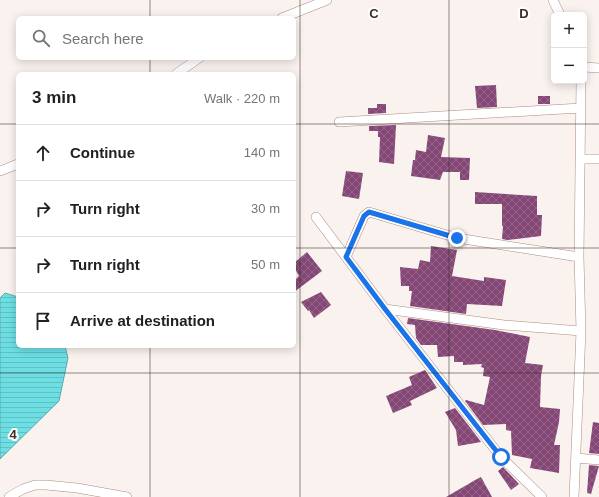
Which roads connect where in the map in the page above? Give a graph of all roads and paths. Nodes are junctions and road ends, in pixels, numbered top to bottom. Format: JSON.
{"nodes":[{"id":1,"x":327,"y":0,"type":"edge"},
{"id":2,"x":553,"y":0,"type":"edge"},
{"id":3,"x":559,"y":12,"type":"edge"},
{"id":4,"x":287,"y":16,"type":"edge"},
{"id":5,"x":196,"y":60,"type":"edge"},
{"id":6,"x":587,"y":67,"type":"edge"},
{"id":7,"x":599,"y":68,"type":"edge"},
{"id":8,"x":179,"y":72,"type":"edge"},
{"id":9,"x":581,"y":84,"type":"edge"},
{"id":10,"x":581,"y":108,"type":"junction"},
{"id":11,"x":339,"y":122,"type":"dead end"},
{"id":12,"x":580,"y":159,"type":"junction"},
{"id":13,"x":599,"y":159,"type":"edge"},
{"id":14,"x":16,"y":165,"type":"edge"},
{"id":15,"x":0,"y":171,"type":"edge"},
{"id":16,"x":316,"y":217,"type":"dead end"},
{"id":17,"x":346,"y":257,"type":"junction"},
{"id":18,"x":579,"y":257,"type":"junction"},
{"id":19,"x":385,"y":309,"type":"junction"},
{"id":20,"x":581,"y":331,"type":"junction"},
{"id":21,"x":576,"y":458,"type":"junction"},
{"id":22,"x":599,"y":460,"type":"edge"},
{"id":23,"x":24,"y":493,"type":"edge"},
{"id":24,"x":540,"y":496,"type":"edge"},
{"id":25,"x":10,"y":497,"type":"edge"},
{"id":26,"x":127,"y":497,"type":"edge"},
{"id":27,"x":574,"y":497,"type":"edge"}],
"edges":[{"from":1,"to":4,"type":"street"},
{"from":2,"to":3,"type":"street"},
{"from":5,"to":8,"type":"street"},
{"from":6,"to":7,"type":"street"},
{"from":9,"to":10,"type":"street"},
{"from":10,"to":11,"type":"street"},
{"from":10,"to":12,"type":"street"},
{"from":12,"to":13,"type":"street"},
{"from":12,"to":18,"type":"street"},
{"from":14,"to":15,"type":"street"},
{"from":16,"to":17,"type":"street"},
{"from":17,"to":18,"type":"street"},
{"from":17,"to":19,"type":"street"},
{"from":18,"to":20,"type":"street"},
{"from":19,"to":20,"type":"street"},
{"from":19,"to":24,"type":"street"},
{"from":20,"to":21,"type":"street"},
{"from":21,"to":22,"type":"street"},
{"from":21,"to":27,"type":"street"},
{"from":23,"to":25,"type":"street"},
{"from":23,"to":26,"type":"street"}]}
